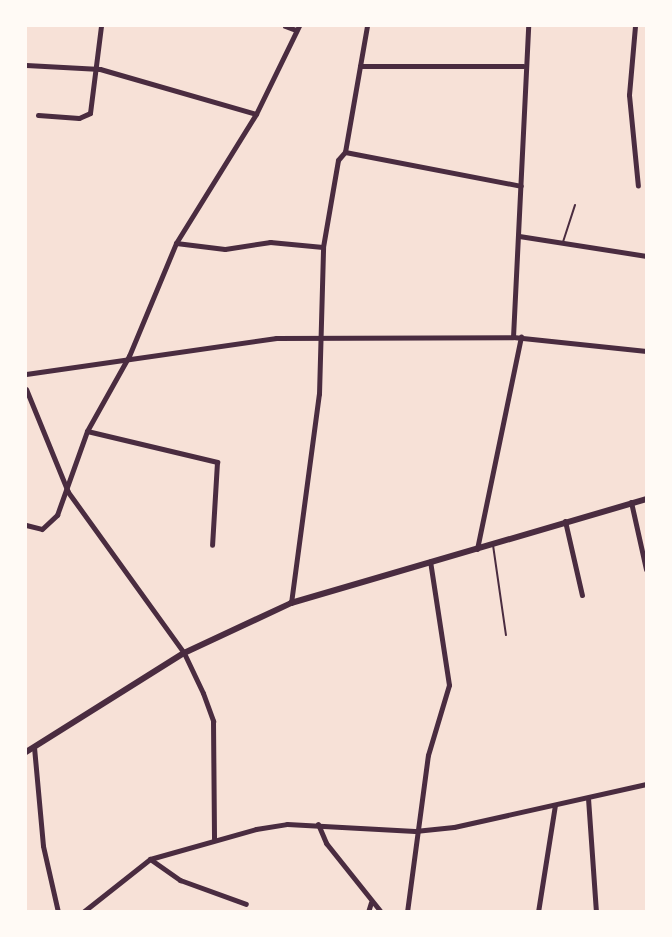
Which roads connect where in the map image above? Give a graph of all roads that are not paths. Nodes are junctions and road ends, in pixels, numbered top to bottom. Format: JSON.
{"nodes":[{"id":1,"x":101,"y":26,"type":"edge"},
{"id":2,"x":285,"y":26,"type":"edge"},
{"id":3,"x":367,"y":26,"type":"edge"},
{"id":4,"x":528,"y":26,"type":"edge"},
{"id":5,"x":635,"y":26,"type":"edge"},
{"id":6,"x":298,"y":28,"type":"edge"},
{"id":7,"x":26,"y":66,"type":"edge"},
{"id":8,"x":360,"y":66,"type":"junction"},
{"id":9,"x":523,"y":66,"type":"junction"},
{"id":10,"x":100,"y":69,"type":"junction"},
{"id":11,"x":256,"y":114,"type":"junction"},
{"id":12,"x":38,"y":115,"type":"dead end"},
{"id":13,"x":345,"y":152,"type":"junction"},
{"id":14,"x":520,"y":186,"type":"junction"},
{"id":15,"x":638,"y":186,"type":"dead end"},
{"id":16,"x":575,"y":205,"type":"dead end"},
{"id":17,"x":519,"y":236,"type":"junction"},
{"id":18,"x":176,"y":243,"type":"junction"},
{"id":19,"x":562,"y":244,"type":"junction"},
{"id":20,"x":323,"y":247,"type":"junction"},
{"id":21,"x":646,"y":256,"type":"edge"},
{"id":22,"x":322,"y":337,"type":"junction"},
{"id":23,"x":513,"y":337,"type":"junction"},
{"id":24,"x":521,"y":337,"type":"junction"},
{"id":25,"x":646,"y":351,"type":"edge"},
{"id":26,"x":129,"y":356,"type":"junction"},
{"id":27,"x":26,"y":374,"type":"edge"},
{"id":28,"x":26,"y":389,"type":"edge"},
{"id":29,"x":26,"y":410,"type":"edge"},
{"id":30,"x":32,"y":414,"type":"junction"},
{"id":31,"x":87,"y":431,"type":"junction"},
{"id":32,"x":68,"y":492,"type":"junction"},
{"id":33,"x":646,"y":498,"type":"edge"},
{"id":34,"x":631,"y":502,"type":"junction"},
{"id":35,"x":565,"y":521,"type":"junction"},
{"id":36,"x":26,"y":525,"type":"edge"},
{"id":37,"x":212,"y":545,"type":"dead end"},
{"id":38,"x":493,"y":545,"type":"junction"},
{"id":39,"x":477,"y":549,"type":"junction"},
{"id":40,"x":430,"y":561,"type":"junction"},
{"id":41,"x":646,"y":569,"type":"edge"},
{"id":42,"x":582,"y":595,"type":"dead end"},
{"id":43,"x":291,"y":603,"type":"junction"},
{"id":44,"x":506,"y":635,"type":"dead end"},
{"id":45,"x":184,"y":653,"type":"junction"},
{"id":46,"x":34,"y":747,"type":"junction"},
{"id":47,"x":26,"y":752,"type":"edge"},
{"id":48,"x":646,"y":784,"type":"edge"},
{"id":49,"x":588,"y":798,"type":"junction"},
{"id":50,"x":555,"y":805,"type":"junction"},
{"id":51,"x":318,"y":824,"type":"junction"},
{"id":52,"x":415,"y":831,"type":"junction"},
{"id":53,"x":214,"y":839,"type":"junction"},
{"id":54,"x":150,"y":859,"type":"junction"},
{"id":55,"x":371,"y":902,"type":"junction"},
{"id":56,"x":246,"y":904,"type":"dead end"},
{"id":57,"x":58,"y":912,"type":"edge"},
{"id":58,"x":83,"y":912,"type":"edge"},
{"id":59,"x":368,"y":912,"type":"edge"},
{"id":60,"x":381,"y":912,"type":"edge"},
{"id":61,"x":407,"y":912,"type":"edge"},
{"id":62,"x":538,"y":912,"type":"edge"},
{"id":63,"x":596,"y":912,"type":"edge"}],
"edges":[{"from":1,"to":10,"type":"street"},
{"from":2,"to":6,"type":"street"},
{"from":3,"to":8,"type":"street"},
{"from":4,"to":9,"type":"street"},
{"from":5,"to":15,"type":"street"},
{"from":6,"to":11,"type":"street"},
{"from":7,"to":10,"type":"street"},
{"from":8,"to":9,"type":"street"},
{"from":8,"to":13,"type":"street"},
{"from":9,"to":14,"type":"street"},
{"from":10,"to":11,"type":"street"},
{"from":10,"to":12,"type":"street"},
{"from":11,"to":18,"type":"street"},
{"from":13,"to":14,"type":"street"},
{"from":13,"to":20,"type":"street"},
{"from":14,"to":17,"type":"street"},
{"from":16,"to":19,"type":"lane"},
{"from":17,"to":19,"type":"street"},
{"from":17,"to":23,"type":"street"},
{"from":18,"to":20,"type":"street"},
{"from":18,"to":26,"type":"street"},
{"from":19,"to":21,"type":"street"},
{"from":20,"to":22,"type":"street"},
{"from":22,"to":23,"type":"street"},
{"from":22,"to":26,"type":"street"},
{"from":22,"to":43,"type":"street"},
{"from":23,"to":24,"type":"street"},
{"from":24,"to":25,"type":"street"},
{"from":24,"to":39,"type":"street"},
{"from":26,"to":27,"type":"street"},
{"from":26,"to":31,"type":"street"},
{"from":28,"to":30,"type":"street"},
{"from":29,"to":30,"type":"street"},
{"from":30,"to":32,"type":"street"},
{"from":31,"to":32,"type":"street"},
{"from":31,"to":37,"type":"street"},
{"from":32,"to":36,"type":"street"},
{"from":32,"to":45,"type":"street"},
{"from":33,"to":34,"type":"street"},
{"from":34,"to":35,"type":"street"},
{"from":34,"to":41,"type":"street"},
{"from":35,"to":38,"type":"street"},
{"from":35,"to":42,"type":"street"},
{"from":38,"to":39,"type":"street"},
{"from":38,"to":44,"type":"lane"},
{"from":39,"to":40,"type":"street"},
{"from":40,"to":43,"type":"street"},
{"from":40,"to":52,"type":"street"},
{"from":43,"to":45,"type":"street"},
{"from":45,"to":46,"type":"street"},
{"from":45,"to":53,"type":"street"},
{"from":46,"to":47,"type":"street"},
{"from":46,"to":57,"type":"street"},
{"from":48,"to":49,"type":"street"},
{"from":49,"to":50,"type":"street"},
{"from":49,"to":63,"type":"street"},
{"from":50,"to":52,"type":"street"},
{"from":50,"to":62,"type":"street"},
{"from":51,"to":52,"type":"street"},
{"from":51,"to":53,"type":"street"},
{"from":51,"to":55,"type":"street"},
{"from":52,"to":61,"type":"street"},
{"from":53,"to":54,"type":"street"},
{"from":54,"to":56,"type":"street"},
{"from":54,"to":58,"type":"street"},
{"from":55,"to":59,"type":"street"},
{"from":55,"to":60,"type":"street"}]}
